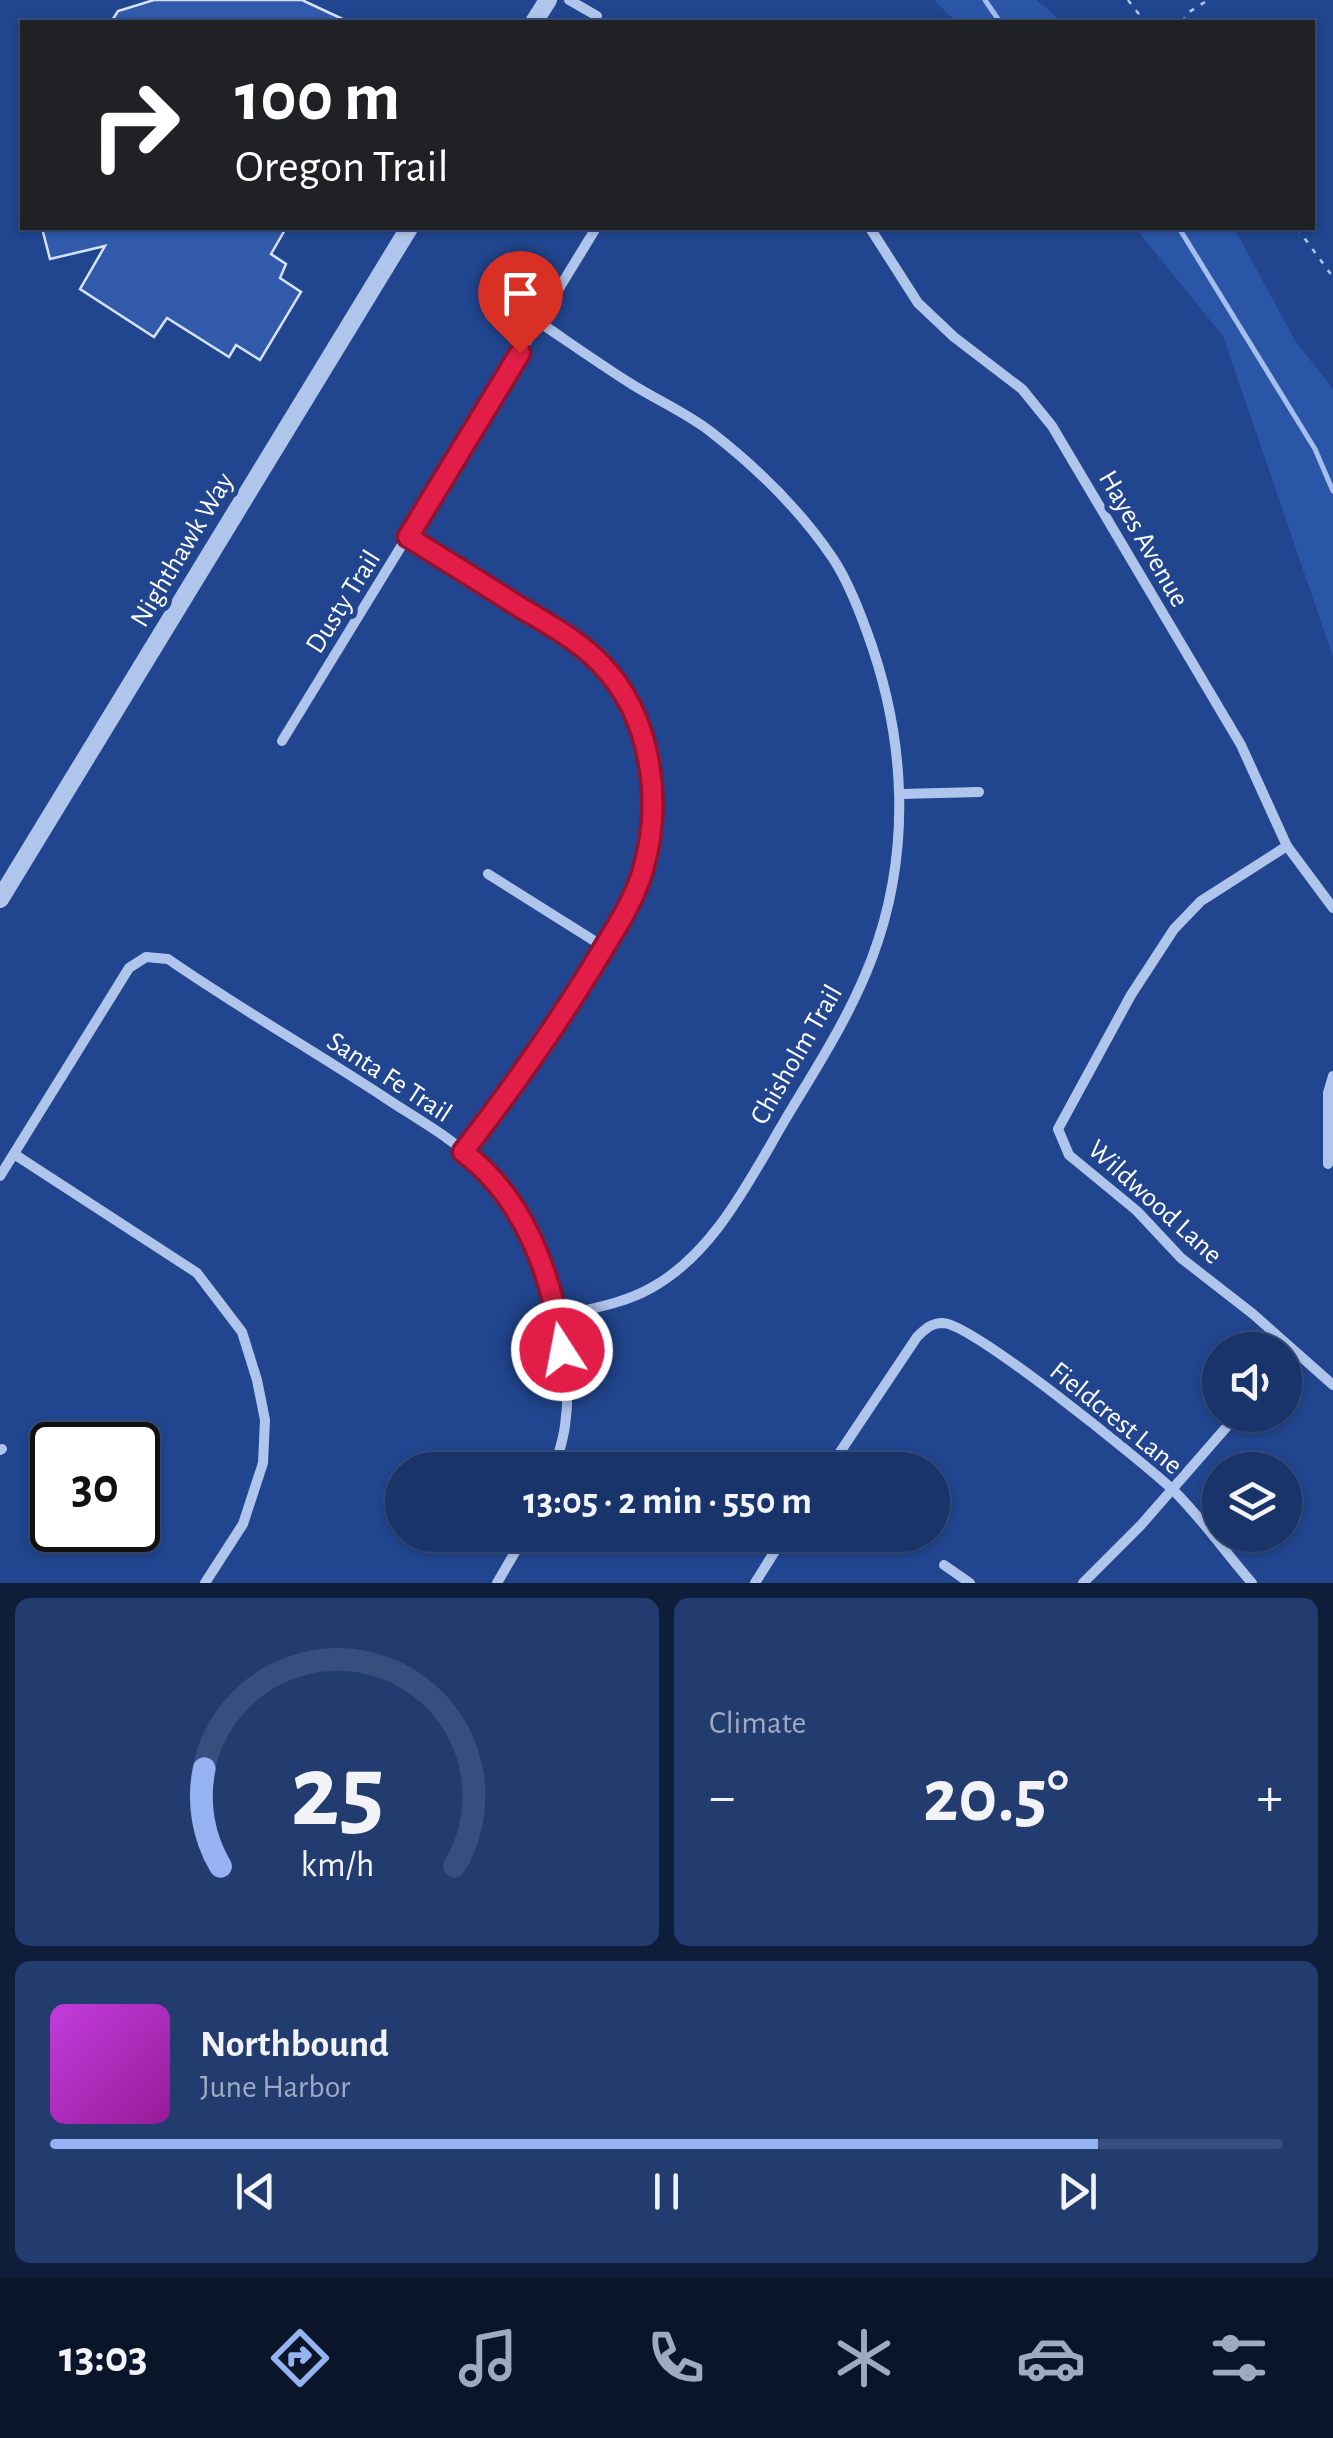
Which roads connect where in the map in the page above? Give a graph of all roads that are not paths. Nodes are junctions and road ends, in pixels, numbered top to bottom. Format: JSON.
{"nodes":[{"id":1,"x":569,"y":0,"type":"edge"},
{"id":2,"x":597,"y":16,"type":"dead end"},
{"id":3,"x":408,"y":230,"type":"edge"},
{"id":4,"x":595,"y":230,"type":"edge"},
{"id":5,"x":871,"y":230,"type":"edge"},
{"id":6,"x":538,"y":322,"type":"junction"},
{"id":7,"x":408,"y":537,"type":"junction"},
{"id":8,"x":282,"y":741,"type":"dead end"},
{"id":9,"x":979,"y":792,"type":"dead end"},
{"id":10,"x":900,"y":794,"type":"junction"},
{"id":11,"x":1287,"y":846,"type":"junction"},
{"id":12,"x":488,"y":874,"type":"dead end"},
{"id":13,"x":0,"y":899,"type":"edge"},
{"id":14,"x":1333,"y":908,"type":"edge"},
{"id":15,"x":604,"y":947,"type":"junction"},
{"id":16,"x":1333,"y":1076,"type":"edge"},
{"id":17,"x":463,"y":1152,"type":"junction"},
{"id":18,"x":14,"y":1154,"type":"junction"},
{"id":19,"x":1328,"y":1164,"type":"dead end"},
{"id":20,"x":0,"y":1176,"type":"edge"},
{"id":21,"x":557,"y":1316,"type":"junction"},
{"id":22,"x":1270,"y":1332,"type":"edge"},
{"id":23,"x":1302,"y":1362,"type":"edge"},
{"id":24,"x":1333,"y":1385,"type":"edge"},
{"id":25,"x":1221,"y":1432,"type":"edge"},
{"id":26,"x":559,"y":1452,"type":"edge"},
{"id":27,"x":840,"y":1452,"type":"edge"},
{"id":28,"x":1172,"y":1490,"type":"junction"},
{"id":29,"x":515,"y":1552,"type":"edge"},
{"id":30,"x":774,"y":1552,"type":"edge"},
{"id":31,"x":944,"y":1565,"type":"dead end"},
{"id":32,"x":205,"y":1583,"type":"edge"},
{"id":33,"x":496,"y":1583,"type":"edge"},
{"id":34,"x":754,"y":1583,"type":"edge"},
{"id":35,"x":970,"y":1583,"type":"edge"},
{"id":36,"x":1083,"y":1583,"type":"edge"},
{"id":37,"x":1252,"y":1583,"type":"edge"}],
"edges":[{"from":1,"to":2,"type":"street"},
{"from":3,"to":13,"type":"street","name":"Nighthawk Way"},
{"from":4,"to":6,"type":"street","name":"Dusty Trail"},
{"from":5,"to":11,"type":"street","name":"Hayes Avenue"},
{"from":6,"to":7,"type":"street","name":"Dusty Trail"},
{"from":6,"to":10,"type":"street","name":"Chisholm Trail"},
{"from":7,"to":8,"type":"street","name":"Dusty Trail"},
{"from":7,"to":15,"type":"street"},
{"from":9,"to":10,"type":"street"},
{"from":10,"to":21,"type":"street","name":"Chisholm Trail"},
{"from":11,"to":14,"type":"street","name":"Hayes Avenue"},
{"from":11,"to":22,"type":"street","name":"Wildwood Lane"},
{"from":12,"to":15,"type":"street"},
{"from":15,"to":17,"type":"street"},
{"from":16,"to":19,"type":"street"},
{"from":17,"to":18,"type":"street","name":"Santa Fe Trail"},
{"from":17,"to":21,"type":"street","name":"Santa Fe Trail"},
{"from":18,"to":20,"type":"street"},
{"from":18,"to":32,"type":"street"},
{"from":21,"to":26,"type":"street","name":"Santa Fe Trail"},
{"from":23,"to":24,"type":"street","name":"Wildwood Lane"},
{"from":25,"to":28,"type":"street"},
{"from":27,"to":28,"type":"street","name":"Fieldcrest Lane"},
{"from":28,"to":36,"type":"street"},
{"from":28,"to":37,"type":"street","name":"Fieldcrest Lane"},
{"from":29,"to":33,"type":"street"},
{"from":30,"to":34,"type":"street"},
{"from":31,"to":35,"type":"street"}]}
